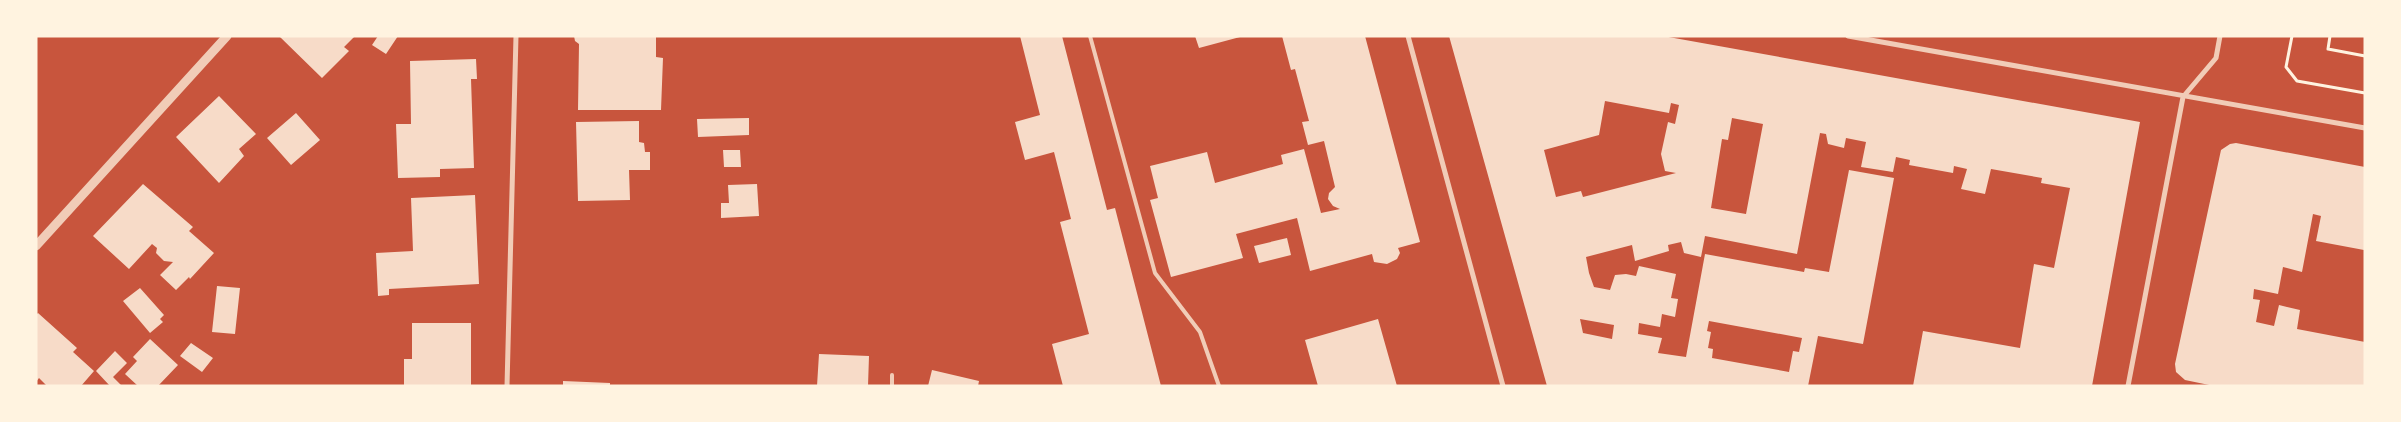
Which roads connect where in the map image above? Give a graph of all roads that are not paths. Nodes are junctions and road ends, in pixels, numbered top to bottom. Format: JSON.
{"nodes":[{"id":1,"x":227,"y":36,"type":"edge"},
{"id":2,"x":516,"y":36,"type":"edge"},
{"id":3,"x":1090,"y":36,"type":"edge"},
{"id":4,"x":1408,"y":36,"type":"edge"},
{"id":5,"x":1848,"y":36,"type":"edge"},
{"id":6,"x":2220,"y":36,"type":"edge"},
{"id":7,"x":2183,"y":97,"type":"junction"},
{"id":8,"x":2365,"y":128,"type":"edge"},
{"id":9,"x":36,"y":246,"type":"edge"},
{"id":10,"x":892,"y":375,"type":"dead end"},
{"id":11,"x":507,"y":386,"type":"edge"},
{"id":12,"x":892,"y":386,"type":"edge"},
{"id":13,"x":1219,"y":386,"type":"edge"},
{"id":14,"x":1503,"y":386,"type":"edge"},
{"id":15,"x":2128,"y":386,"type":"edge"}],
"edges":[{"from":1,"to":9,"type":"street"},
{"from":2,"to":11,"type":"street"},
{"from":3,"to":13,"type":"lane"},
{"from":4,"to":14,"type":"street"},
{"from":5,"to":7,"type":"street"},
{"from":6,"to":7,"type":"street"},
{"from":7,"to":8,"type":"street"},
{"from":7,"to":15,"type":"street"},
{"from":10,"to":12,"type":"lane"}]}
